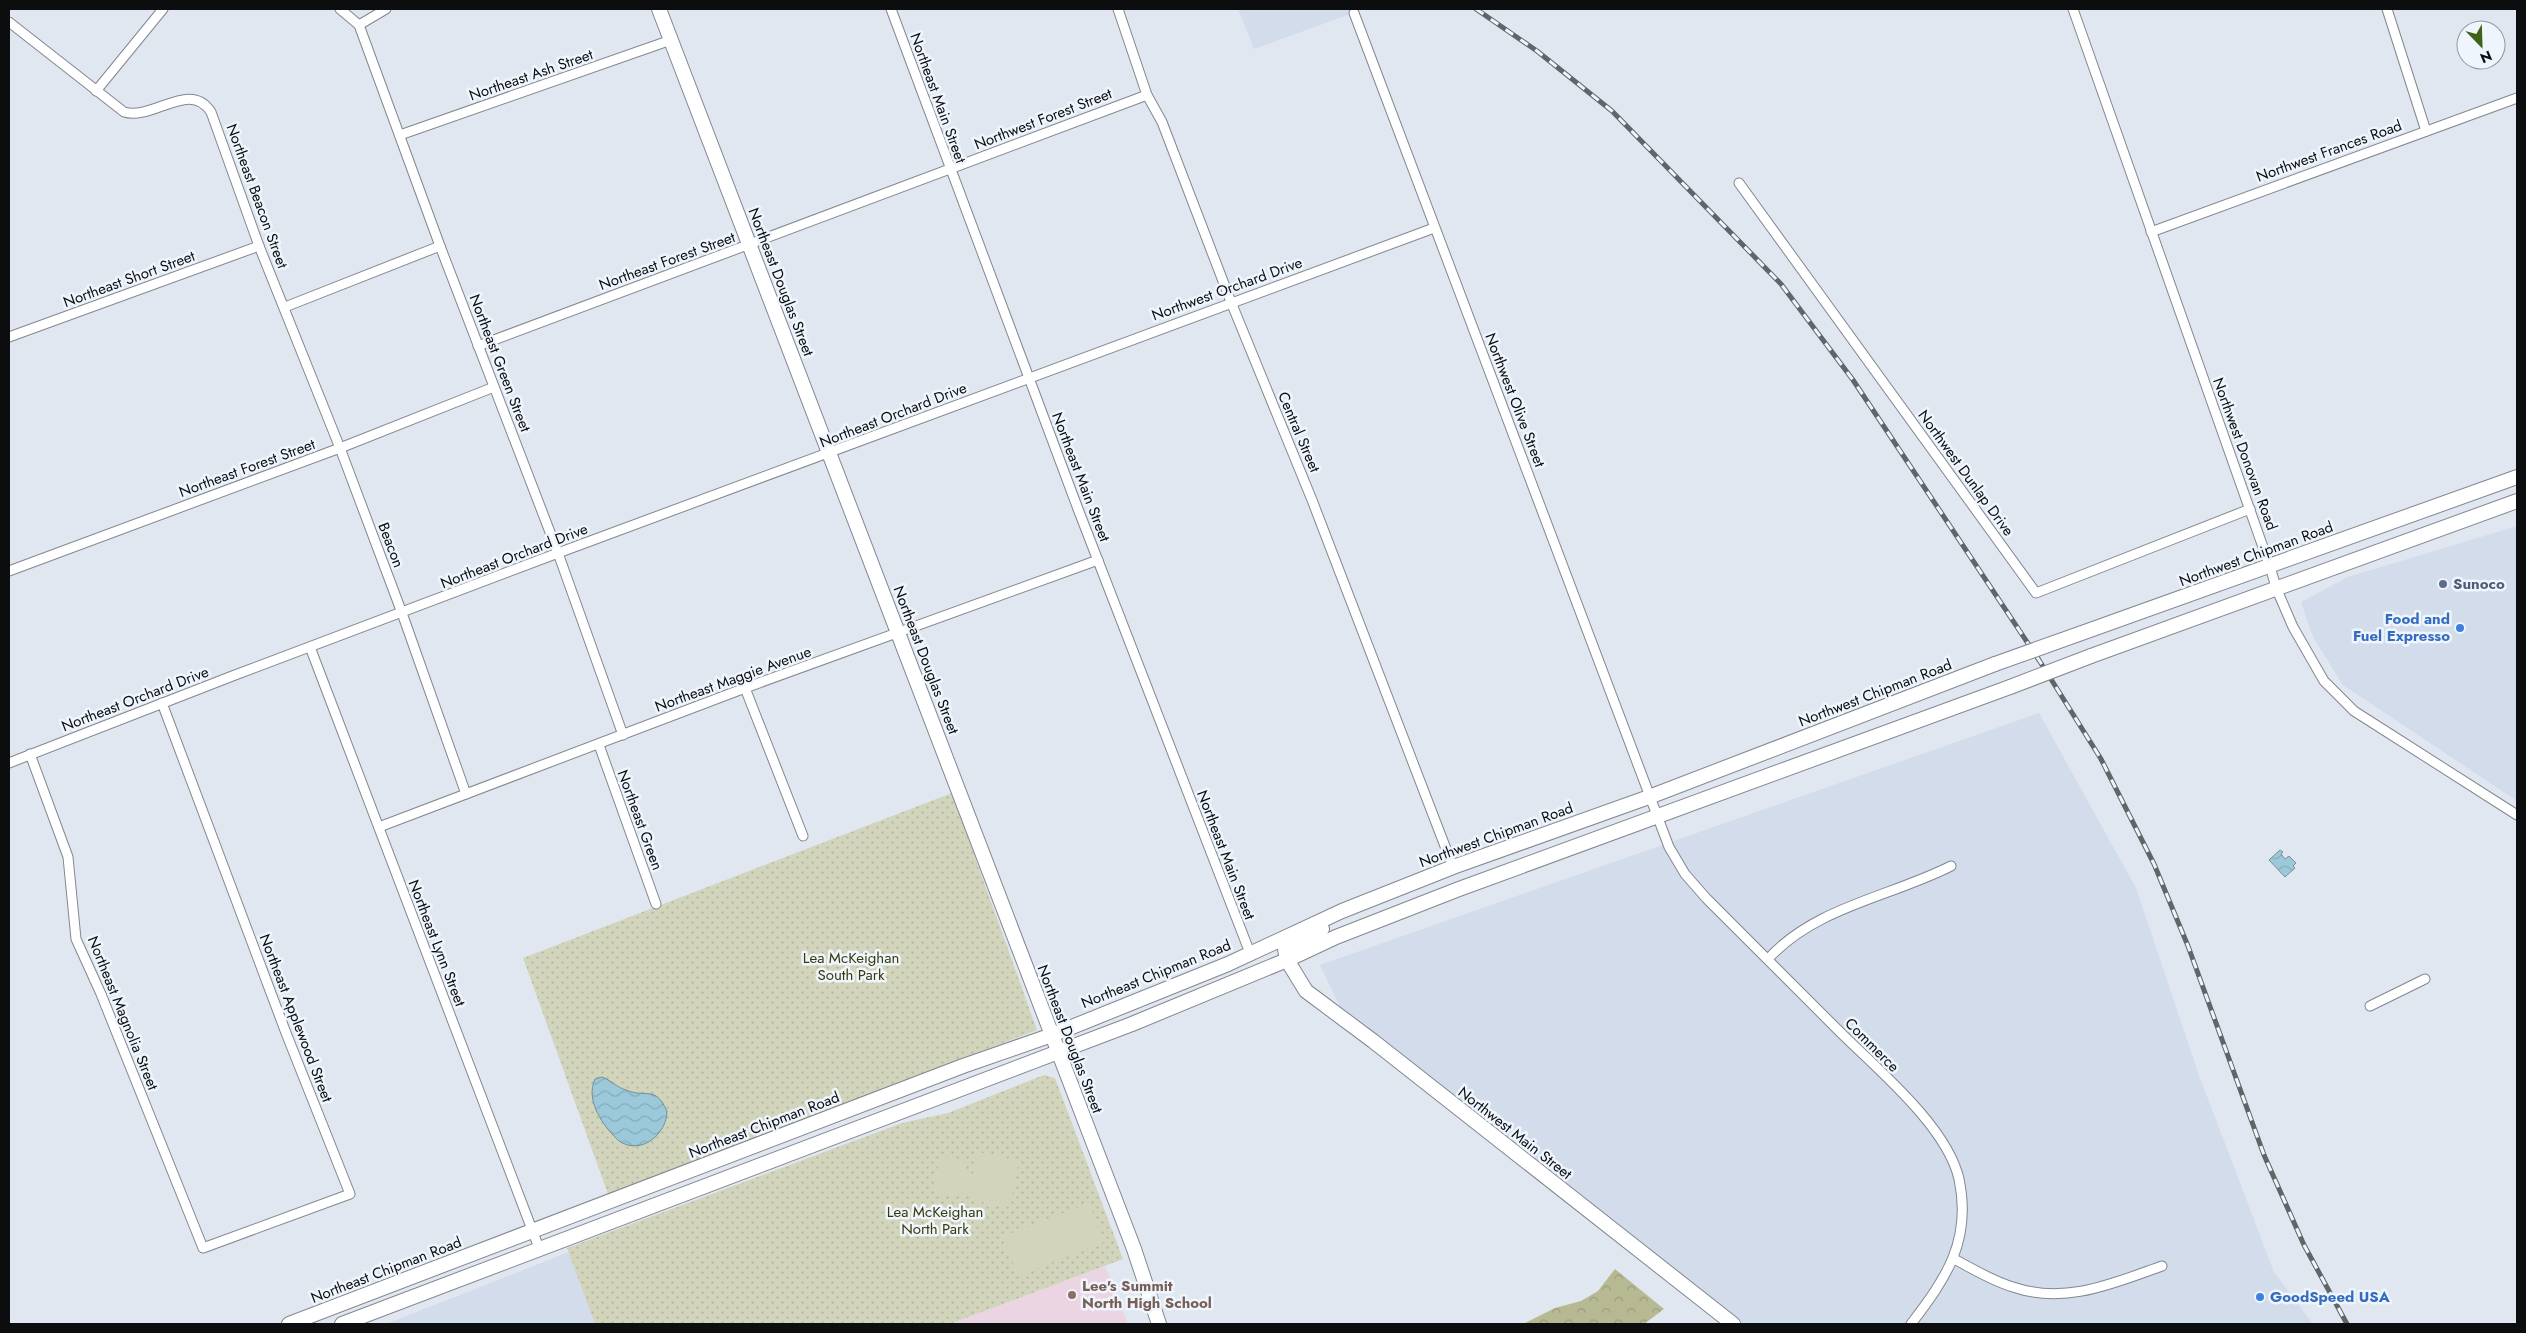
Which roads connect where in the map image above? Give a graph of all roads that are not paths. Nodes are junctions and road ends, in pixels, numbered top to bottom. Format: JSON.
{"nodes":[{"id":1,"x":163,"y":9,"type":"edge"},
{"id":2,"x":340,"y":9,"type":"edge"},
{"id":3,"x":386,"y":9,"type":"edge"},
{"id":4,"x":659,"y":9,"type":"edge"},
{"id":5,"x":891,"y":9,"type":"edge"},
{"id":6,"x":1118,"y":9,"type":"edge"},
{"id":7,"x":2073,"y":9,"type":"edge"},
{"id":8,"x":2388,"y":9,"type":"edge"},
{"id":9,"x":1354,"y":13,"type":"dead end"},
{"id":10,"x":9,"y":22,"type":"edge"},
{"id":11,"x":359,"y":25,"type":"junction"},
{"id":12,"x":671,"y":40,"type":"junction"},
{"id":13,"x":96,"y":91,"type":"junction"},
{"id":14,"x":1147,"y":95,"type":"junction"},
{"id":15,"x":2517,"y":98,"type":"edge"},
{"id":16,"x":2426,"y":131,"type":"junction"},
{"id":17,"x":400,"y":135,"type":"junction"},
{"id":18,"x":950,"y":169,"type":"junction"},
{"id":19,"x":1739,"y":183,"type":"dead end"},
{"id":20,"x":1434,"y":228,"type":"junction"},
{"id":21,"x":2151,"y":232,"type":"junction"},
{"id":22,"x":749,"y":245,"type":"junction"},
{"id":23,"x":259,"y":246,"type":"junction"},
{"id":24,"x":440,"y":246,"type":"junction"},
{"id":25,"x":1231,"y":302,"type":"junction"},
{"id":26,"x":285,"y":307,"type":"junction"},
{"id":27,"x":9,"y":338,"type":"edge"},
{"id":28,"x":478,"y":346,"type":"junction"},
{"id":29,"x":1029,"y":378,"type":"junction"},
{"id":30,"x":494,"y":387,"type":"junction"},
{"id":31,"x":340,"y":448,"type":"junction"},
{"id":32,"x":831,"y":453,"type":"junction"},
{"id":33,"x":2517,"y":478,"type":"edge"},
{"id":34,"x":2517,"y":501,"type":"edge"},
{"id":35,"x":2250,"y":508,"type":"junction"},
{"id":36,"x":558,"y":553,"type":"junction"},
{"id":37,"x":1098,"y":560,"type":"junction"},
{"id":38,"x":2270,"y":567,"type":"junction"},
{"id":39,"x":9,"y":571,"type":"edge"},
{"id":40,"x":2277,"y":590,"type":"junction"},
{"id":41,"x":402,"y":613,"type":"junction"},
{"id":42,"x":899,"y":634,"type":"junction"},
{"id":43,"x":310,"y":647,"type":"junction"},
{"id":44,"x":745,"y":688,"type":"junction"},
{"id":45,"x":162,"y":703,"type":"junction"},
{"id":46,"x":623,"y":735,"type":"junction"},
{"id":47,"x":599,"y":745,"type":"junction"},
{"id":48,"x":30,"y":754,"type":"junction"},
{"id":49,"x":9,"y":763,"type":"edge"},
{"id":50,"x":466,"y":794,"type":"junction"},
{"id":51,"x":1649,"y":797,"type":"junction"},
{"id":52,"x":2517,"y":814,"type":"edge"},
{"id":53,"x":1657,"y":816,"type":"junction"},
{"id":54,"x":379,"y":827,"type":"junction"},
{"id":55,"x":803,"y":836,"type":"dead end"},
{"id":56,"x":1951,"y":866,"type":"dead end"},
{"id":57,"x":1454,"y":867,"type":"junction"},
{"id":58,"x":656,"y":904,"type":"dead end"},
{"id":59,"x":1342,"y":911,"type":"junction"},
{"id":60,"x":1250,"y":953,"type":"junction"},
{"id":61,"x":1287,"y":960,"type":"junction"},
{"id":62,"x":1768,"y":960,"type":"junction"},
{"id":63,"x":2425,"y":979,"type":"dead end"},
{"id":64,"x":2370,"y":1006,"type":"dead end"},
{"id":65,"x":1052,"y":1034,"type":"junction"},
{"id":66,"x":1057,"y":1053,"type":"junction"},
{"id":67,"x":532,"y":1231,"type":"junction"},
{"id":68,"x":203,"y":1248,"type":"joint"},
{"id":69,"x":539,"y":1248,"type":"junction"},
{"id":70,"x":1954,"y":1259,"type":"junction"},
{"id":71,"x":2162,"y":1266,"type":"dead end"},
{"id":72,"x":289,"y":1324,"type":"edge"},
{"id":73,"x":342,"y":1324,"type":"edge"},
{"id":74,"x":1159,"y":1324,"type":"edge"},
{"id":75,"x":1732,"y":1324,"type":"edge"},
{"id":76,"x":1911,"y":1324,"type":"edge"}],
"edges":[{"from":1,"to":13,"type":"street"},
{"from":2,"to":11,"type":"street","name":"Northeast Green Street"},
{"from":3,"to":11,"type":"street"},
{"from":4,"to":12,"type":"main road","name":"Northeast Douglas Street"},
{"from":5,"to":18,"type":"street","name":"Northeast Main Street"},
{"from":6,"to":14,"type":"street","name":"Central Street"},
{"from":7,"to":21,"type":"street","name":"Northwest Donovan Road"},
{"from":8,"to":16,"type":"street"},
{"from":9,"to":20,"type":"street","name":"Northwest Olive Street"},
{"from":10,"to":13,"type":"street"},
{"from":11,"to":17,"type":"street","name":"Northeast Green Street"},
{"from":12,"to":17,"type":"street","name":"Northeast Ash Street"},
{"from":12,"to":22,"type":"main road","name":"Northeast Douglas Street"},
{"from":13,"to":23,"type":"street","name":"Northeast Beacon Street"},
{"from":14,"to":18,"type":"street","name":"Northwest Forest Street"},
{"from":14,"to":25,"type":"street","name":"Central Street"},
{"from":15,"to":16,"type":"street","name":"Northwest Frances Road"},
{"from":16,"to":21,"type":"street","name":"Northwest Frances Road"},
{"from":17,"to":24,"type":"street","name":"Northeast Green Street"},
{"from":18,"to":22,"type":"street","name":"Northeast Forest Street"},
{"from":18,"to":29,"type":"street","name":"Northeast Main Street"},
{"from":19,"to":35,"type":"street","name":"Northwest Dunlap Drive"},
{"from":20,"to":25,"type":"street","name":"Northwest Orchard Drive"},
{"from":20,"to":51,"type":"street","name":"Northwest Olive Street"},
{"from":21,"to":35,"type":"street","name":"Northwest Donovan Road"},
{"from":22,"to":28,"type":"street","name":"Northeast Forest Street"},
{"from":22,"to":32,"type":"main road","name":"Northeast Douglas Street"},
{"from":23,"to":26,"type":"street","name":"Northeast Beacon Street"},
{"from":23,"to":27,"type":"street","name":"Northeast Short Street"},
{"from":24,"to":26,"type":"street"},
{"from":24,"to":28,"type":"street","name":"Northeast Green Street"},
{"from":25,"to":29,"type":"street","name":"Northwest Orchard Drive"},
{"from":25,"to":57,"type":"street","name":"Central Street"},
{"from":26,"to":31,"type":"street","name":"Beacon"},
{"from":28,"to":30,"type":"street","name":"Northeast Green Street"},
{"from":29,"to":32,"type":"street","name":"Northeast Orchard Drive"},
{"from":29,"to":37,"type":"street","name":"Northeast Main Street"},
{"from":30,"to":31,"type":"street","name":"Northeast Forest Street"},
{"from":30,"to":36,"type":"street","name":"Northeast Green Street"},
{"from":31,"to":39,"type":"street","name":"Northeast Forest Street"},
{"from":31,"to":41,"type":"street","name":"Beacon"},
{"from":32,"to":36,"type":"street","name":"Northeast Orchard Drive"},
{"from":32,"to":42,"type":"main road","name":"Northeast Douglas Street"},
{"from":33,"to":38,"type":"main road","name":"Northwest Chipman Road"},
{"from":34,"to":40,"type":"main road"},
{"from":35,"to":38,"type":"street","name":"Northwest Donovan Road"},
{"from":36,"to":41,"type":"street","name":"Northeast Orchard Drive"},
{"from":36,"to":46,"type":"street","name":"Northeast Green Street"},
{"from":37,"to":42,"type":"street","name":"Northeast Maggie Avenue"},
{"from":37,"to":60,"type":"street","name":"Northeast Main Street"},
{"from":38,"to":40,"type":"street","name":"Northwest Donovan Road"},
{"from":38,"to":51,"type":"main road","name":"Northwest Chipman Road","bridge":true},
{"from":40,"to":52,"type":"street","name":"Northwest Donovan Road"},
{"from":40,"to":53,"type":"main road","bridge":true},
{"from":41,"to":43,"type":"street","name":"Northeast Orchard Drive"},
{"from":41,"to":50,"type":"street","name":"Beacon"},
{"from":42,"to":44,"type":"street","name":"Northeast Maggie Avenue"},
{"from":42,"to":65,"type":"main road","name":"Northeast Douglas Street"},
{"from":43,"to":45,"type":"street","name":"Northeast Orchard Drive"},
{"from":43,"to":54,"type":"street","name":"Northeast Lynn Street"},
{"from":44,"to":46,"type":"street","name":"Northeast Maggie Avenue"},
{"from":44,"to":55,"type":"street"},
{"from":45,"to":48,"type":"street","name":"Northeast Orchard Drive"},
{"from":45,"to":68,"type":"street","name":"Northeast Applewood Street"},
{"from":46,"to":47,"type":"street","name":"Northeast Maggie Avenue"},
{"from":47,"to":50,"type":"street","name":"Northeast Maggie Avenue"},
{"from":47,"to":58,"type":"street","name":"Northeast Green"},
{"from":48,"to":49,"type":"street","name":"Northeast Orchard Drive"},
{"from":48,"to":68,"type":"street","name":"Northeast Magnolia Street"},
{"from":50,"to":54,"type":"street","name":"Northeast Maggie Avenue"},
{"from":51,"to":53,"type":"street","name":"Northwest Olive Street"},
{"from":51,"to":57,"type":"main road","name":"Northwest Chipman Road"},
{"from":53,"to":61,"type":"main road"},
{"from":53,"to":62,"type":"street","name":"Commerce"},
{"from":54,"to":67,"type":"street","name":"Northeast Lynn Street"},
{"from":56,"to":62,"type":"street"},
{"from":57,"to":59,"type":"main road","name":"Northwest Chipman Road"},
{"from":59,"to":60,"type":"main road","name":"Northwest Chipman Road"},
{"from":59,"to":61,"type":"main road"},
{"from":60,"to":65,"type":"main road","name":"Northeast Chipman Road"},
{"from":61,"to":66,"type":"main road"},
{"from":61,"to":75,"type":"main road","name":"Northwest Main Street"},
{"from":62,"to":70,"type":"street","name":"Commerce"},
{"from":63,"to":64,"type":"street"},
{"from":65,"to":66,"type":"main road","name":"Northeast Douglas Street"},
{"from":65,"to":67,"type":"main road","name":"Northeast Chipman Road"},
{"from":66,"to":69,"type":"main road"},
{"from":66,"to":74,"type":"main road","name":"Northeast Douglas Street"},
{"from":67,"to":69,"type":"street","name":"Northeast Lynn Street"},
{"from":67,"to":72,"type":"main road","name":"Northeast Chipman Road"},
{"from":69,"to":73,"type":"main road"},
{"from":70,"to":71,"type":"street"},
{"from":70,"to":76,"type":"street","name":"Commerce"}]}
